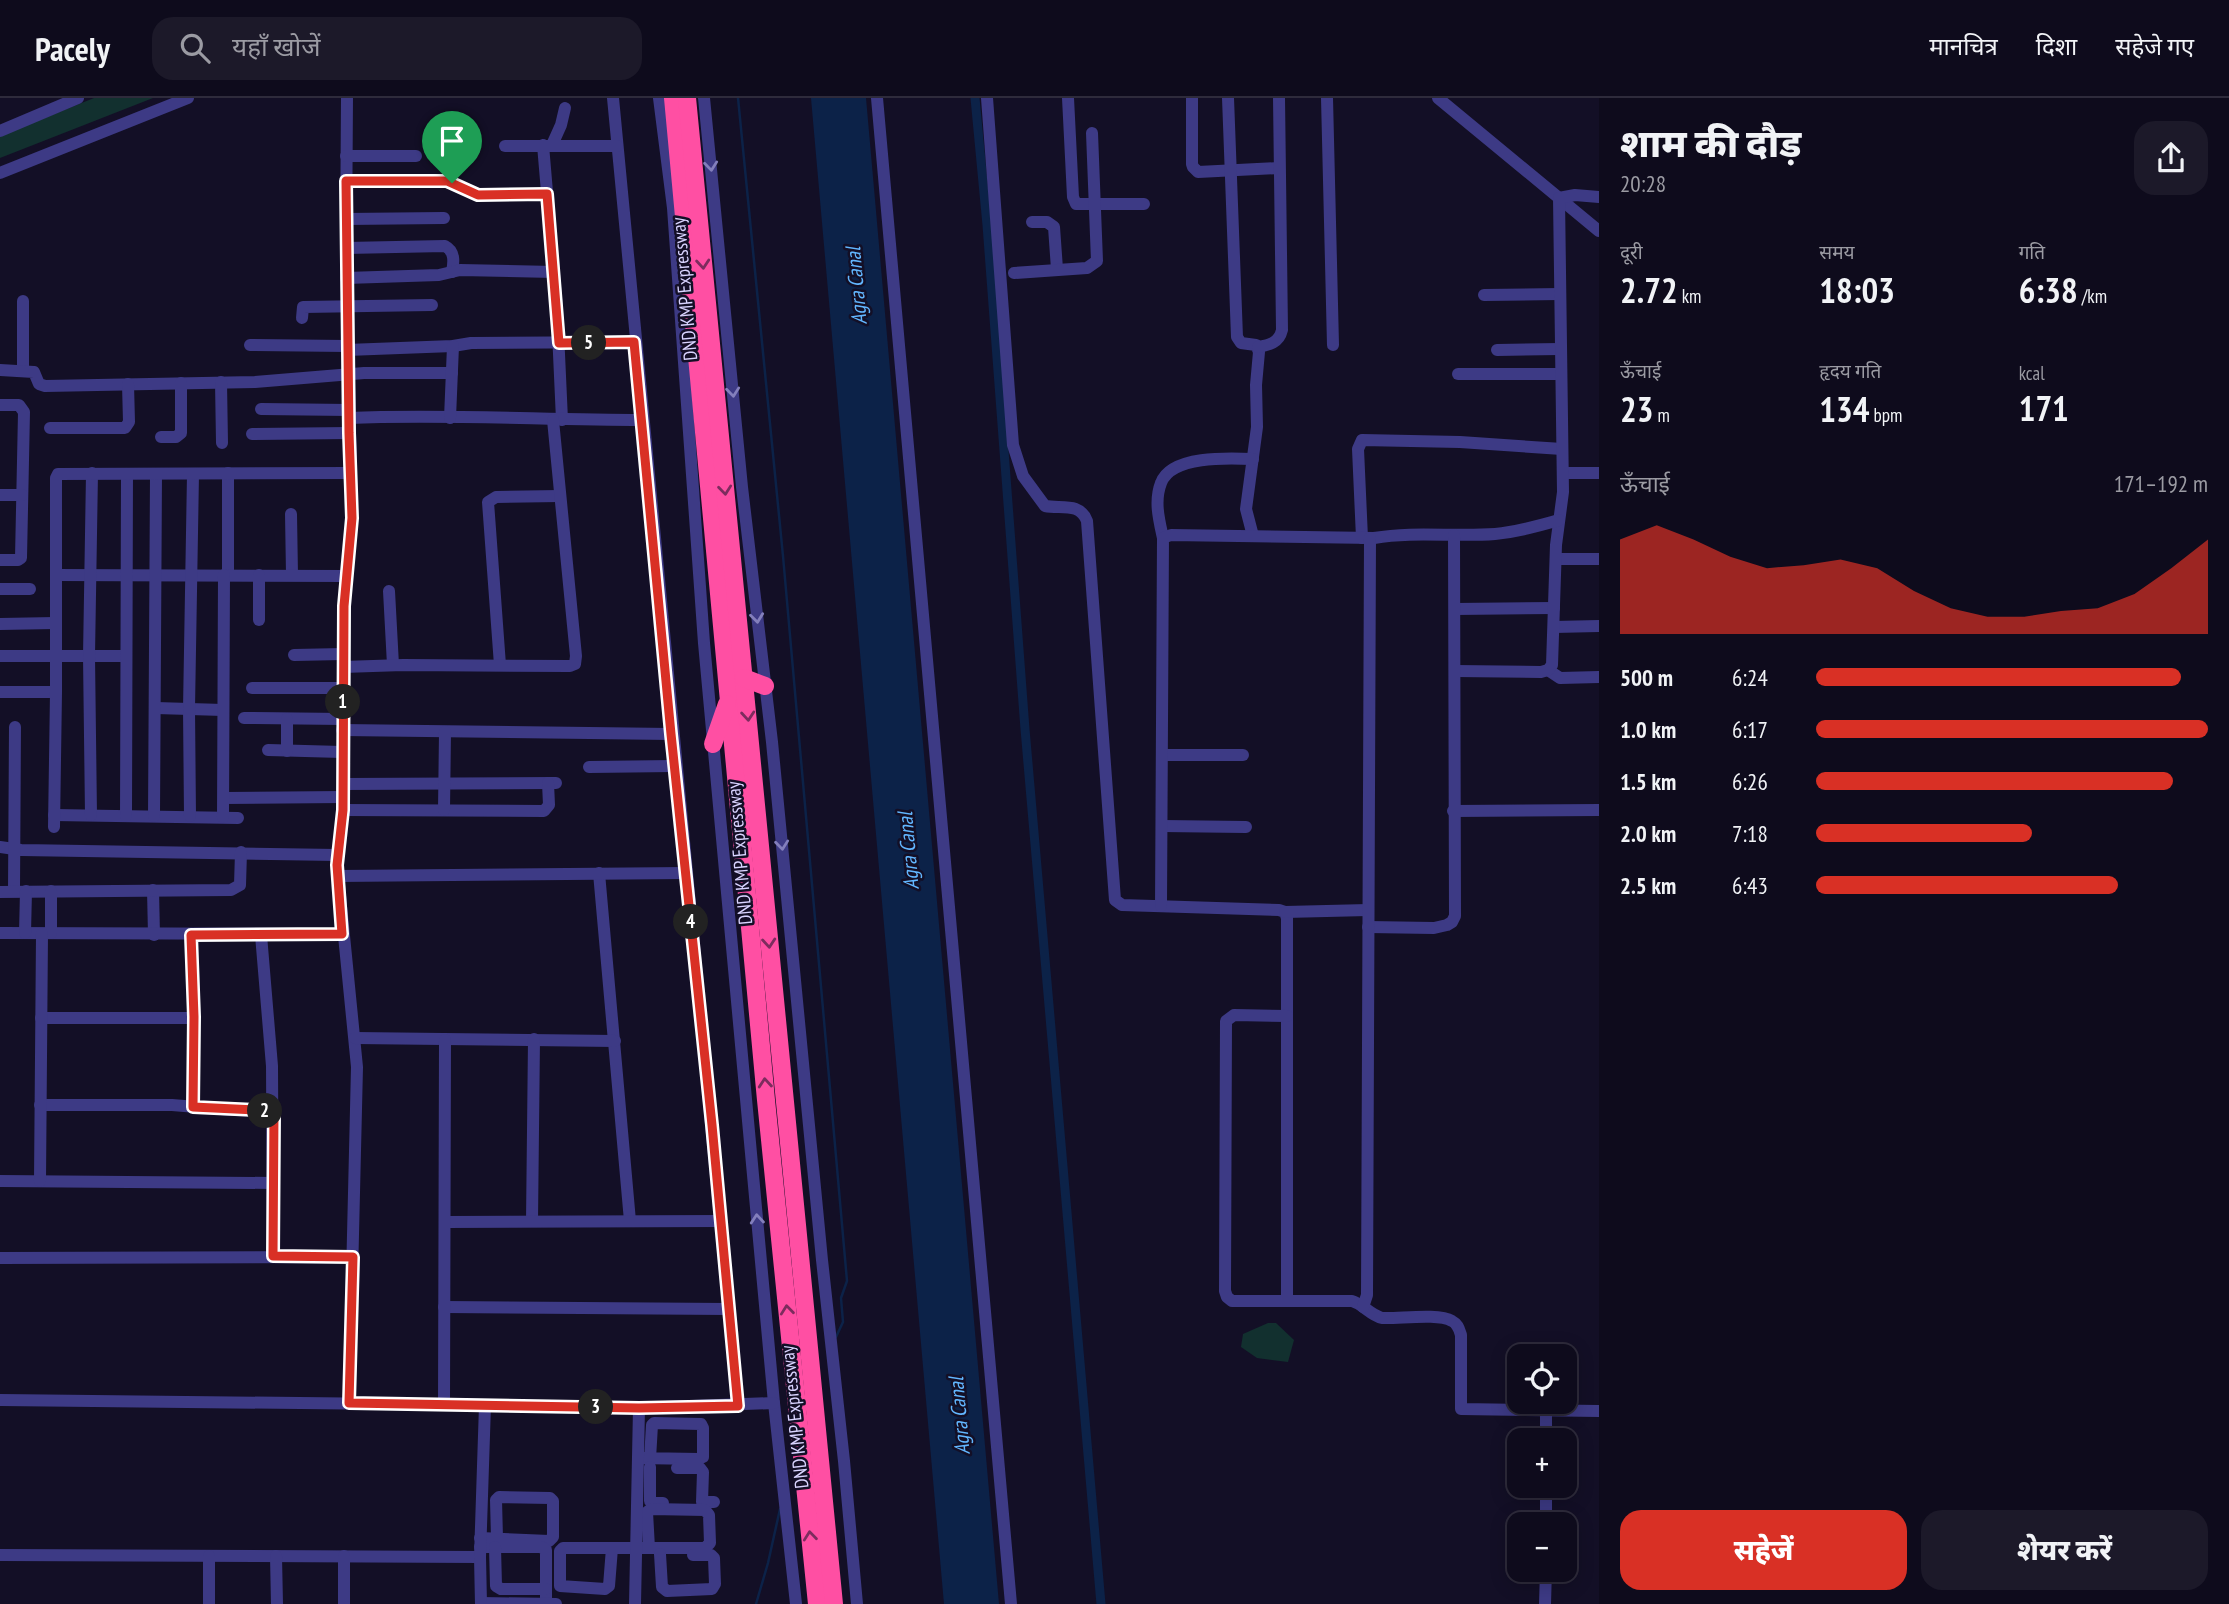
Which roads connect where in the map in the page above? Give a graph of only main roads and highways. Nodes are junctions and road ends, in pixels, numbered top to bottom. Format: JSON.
{"nodes":[{"id":1,"x":673,"y":98,"type":"edge"},
{"id":2,"x":687,"y":98,"type":"edge"},
{"id":3,"x":744,"y":678,"type":"junction"},
{"id":4,"x":765,"y":686,"type":"road end"},
{"id":5,"x":728,"y":699,"type":"junction"},
{"id":6,"x":713,"y":744,"type":"road end"},
{"id":7,"x":817,"y":1604,"type":"edge"},
{"id":8,"x":834,"y":1604,"type":"edge"}],
"edges":[{"from":1,"to":5,"type":"highway","name":"DND KMP Expressway"},
{"from":2,"to":3,"type":"highway","name":"DND KMP Expressway","one_way":true},
{"from":3,"to":4,"type":"highway"},
{"from":3,"to":8,"type":"highway","name":"DND KMP Expressway","one_way":true},
{"from":5,"to":6,"type":"highway"},
{"from":7,"to":5,"type":"highway","name":"DND KMP Expressway","one_way":true}]}
